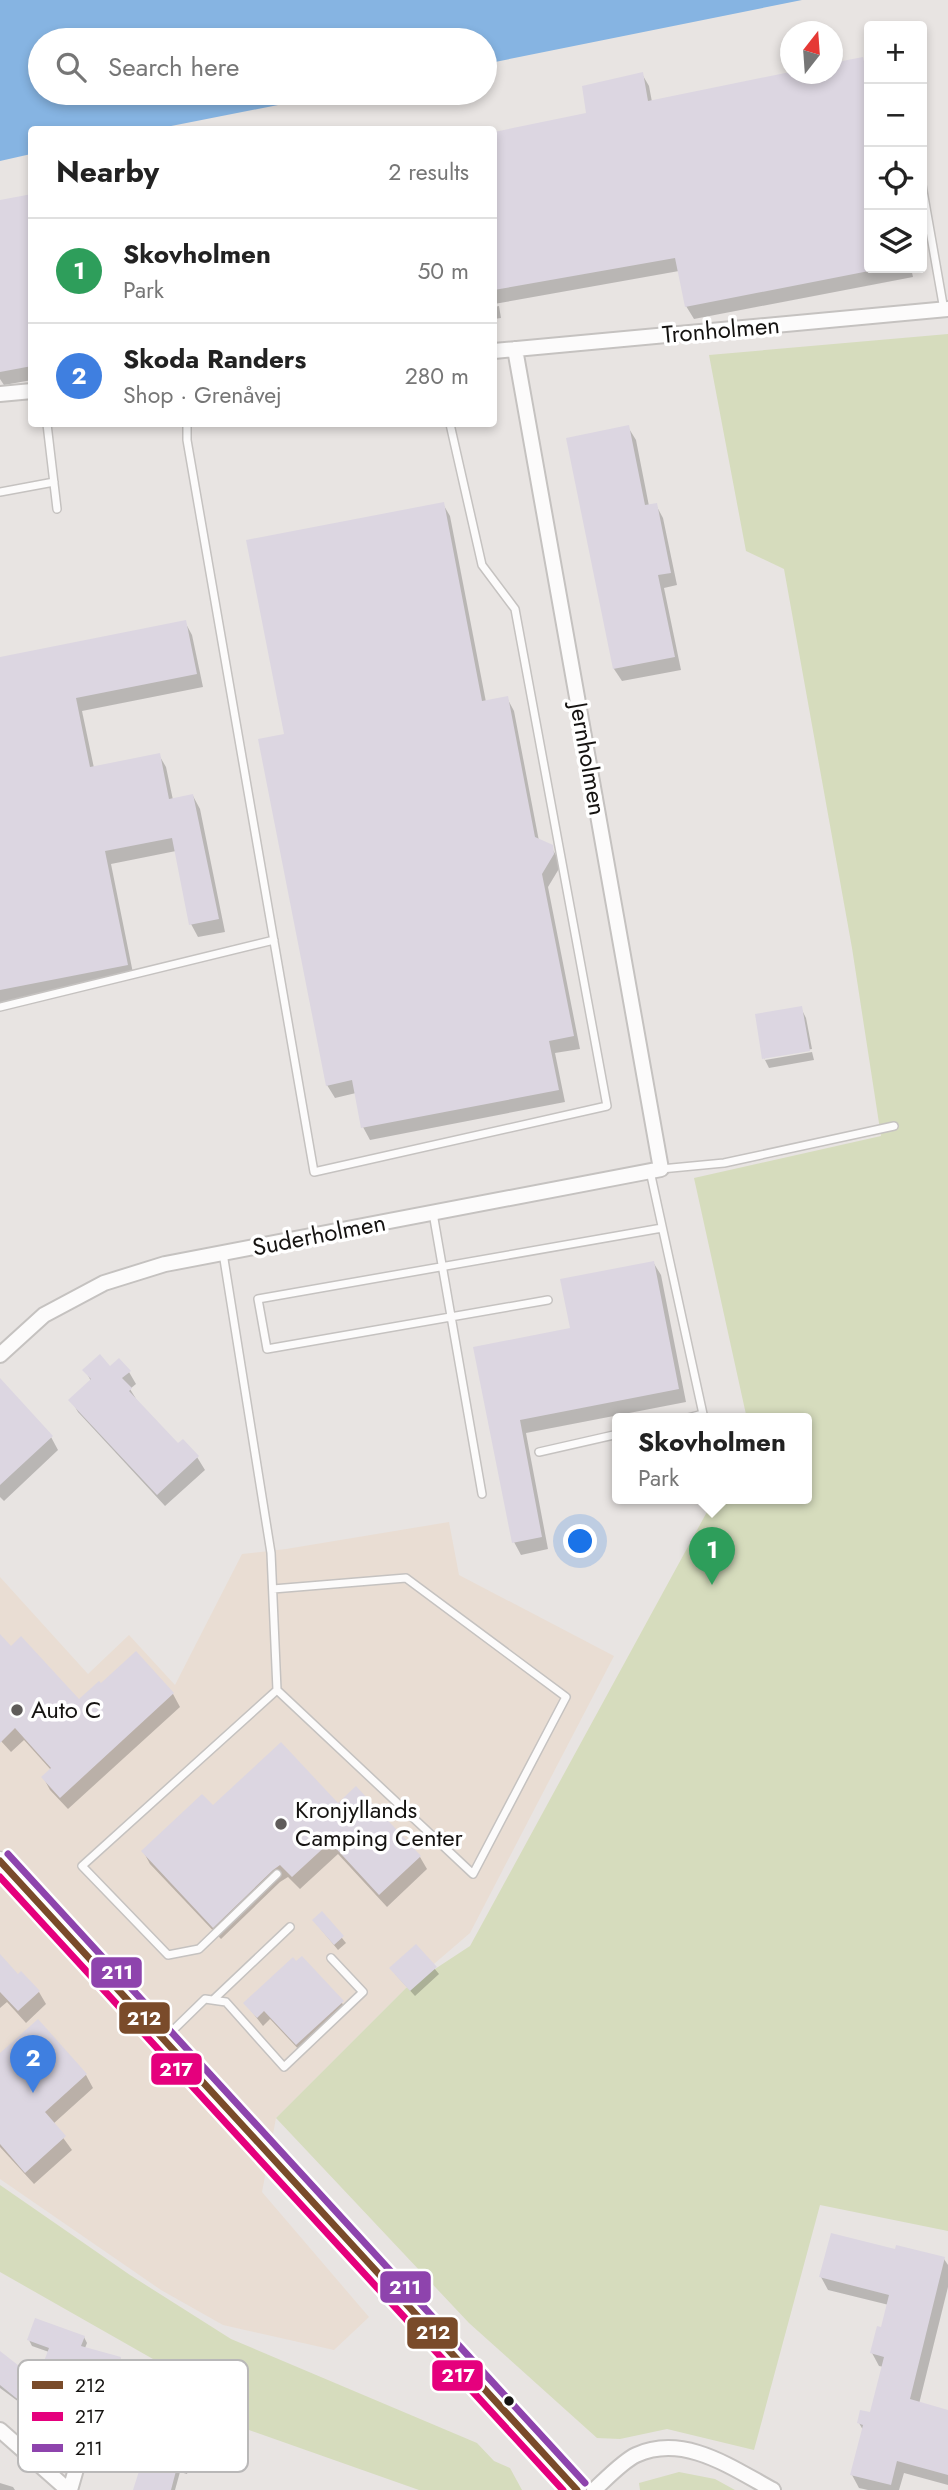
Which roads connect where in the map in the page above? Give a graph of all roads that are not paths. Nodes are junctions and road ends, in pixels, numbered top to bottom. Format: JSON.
{"nodes":[{"id":1,"x":927,"y":210,"type":"edge"},
{"id":2,"x":946,"y":309,"type":"edge"},
{"id":3,"x":515,"y":349,"type":"junction"},
{"id":4,"x":497,"y":351,"type":"edge"},
{"id":5,"x":28,"y":391,"type":"edge"},
{"id":6,"x":0,"y":394,"type":"edge"},
{"id":7,"x":47,"y":427,"type":"edge"},
{"id":8,"x":187,"y":427,"type":"edge"},
{"id":9,"x":451,"y":427,"type":"edge"},
{"id":10,"x":54,"y":482,"type":"junction"},
{"id":11,"x":0,"y":492,"type":"edge"},
{"id":12,"x":57,"y":509,"type":"dead end"},
{"id":13,"x":274,"y":940,"type":"junction"},
{"id":14,"x":0,"y":1007,"type":"edge"},
{"id":15,"x":894,"y":1126,"type":"dead end"},
{"id":16,"x":655,"y":1170,"type":"junction"},
{"id":17,"x":433,"y":1213,"type":"junction"},
{"id":18,"x":662,"y":1228,"type":"junction"},
{"id":19,"x":223,"y":1253,"type":"junction"},
{"id":20,"x":442,"y":1267,"type":"junction"},
{"id":21,"x":548,"y":1300,"type":"dead end"},
{"id":22,"x":451,"y":1317,"type":"junction"},
{"id":23,"x":0,"y":1355,"type":"edge"},
{"id":24,"x":703,"y":1413,"type":"edge"},
{"id":25,"x":612,"y":1435,"type":"edge"},
{"id":26,"x":539,"y":1452,"type":"dead end"},
{"id":27,"x":482,"y":1494,"type":"dead end"},
{"id":28,"x":273,"y":1589,"type":"junction"},
{"id":29,"x":277,"y":1690,"type":"junction"},
{"id":30,"x":0,"y":1861,"type":"edge"},
{"id":31,"x":277,"y":1874,"type":"dead end"},
{"id":32,"x":290,"y":1927,"type":"dead end"},
{"id":33,"x":331,"y":1958,"type":"dead end"},
{"id":34,"x":213,"y":2000,"type":"junction"},
{"id":35,"x":164,"y":2040,"type":"junction"},
{"id":36,"x":0,"y":2430,"type":"edge"},
{"id":37,"x":18,"y":2446,"type":"edge"},
{"id":38,"x":48,"y":2472,"type":"edge"},
{"id":39,"x":74,"y":2472,"type":"edge"},
{"id":40,"x":69,"y":2490,"type":"edge"},
{"id":41,"x":577,"y":2490,"type":"edge"},
{"id":42,"x":594,"y":2490,"type":"edge"},
{"id":43,"x":773,"y":2490,"type":"edge"}],
"edges":[{"from":1,"to":2,"type":"lane"},
{"from":2,"to":3,"type":"street","name":"Tronholmen"},
{"from":3,"to":4,"type":"street","name":"Tronholmen"},
{"from":3,"to":16,"type":"street","name":"Jernholmen"},
{"from":5,"to":6,"type":"street"},
{"from":7,"to":10,"type":"lane"},
{"from":8,"to":13,"type":"lane"},
{"from":9,"to":13,"type":"lane"},
{"from":10,"to":11,"type":"lane"},
{"from":10,"to":12,"type":"lane"},
{"from":13,"to":14,"type":"lane"},
{"from":15,"to":16,"type":"lane"},
{"from":16,"to":17,"type":"street","name":"Suderholmen"},
{"from":16,"to":18,"type":"lane"},
{"from":17,"to":19,"type":"street","name":"Suderholmen"},
{"from":17,"to":20,"type":"lane"},
{"from":18,"to":20,"type":"lane"},
{"from":18,"to":24,"type":"lane"},
{"from":19,"to":23,"type":"street","name":"Suderholmen"},
{"from":19,"to":28,"type":"lane"},
{"from":20,"to":22,"type":"lane"},
{"from":20,"to":22,"type":"lane"},
{"from":21,"to":22,"type":"lane"},
{"from":22,"to":27,"type":"lane"},
{"from":25,"to":26,"type":"lane"},
{"from":28,"to":29,"type":"lane"},
{"from":28,"to":29,"type":"lane"},
{"from":29,"to":31,"type":"lane"},
{"from":30,"to":35,"type":"street"},
{"from":32,"to":34,"type":"lane"},
{"from":33,"to":34,"type":"lane"},
{"from":34,"to":35,"type":"lane"},
{"from":35,"to":41,"type":"street"},
{"from":36,"to":37,"type":"street"},
{"from":38,"to":40,"type":"street"},
{"from":39,"to":40,"type":"street"},
{"from":42,"to":43,"type":"street"}]}
